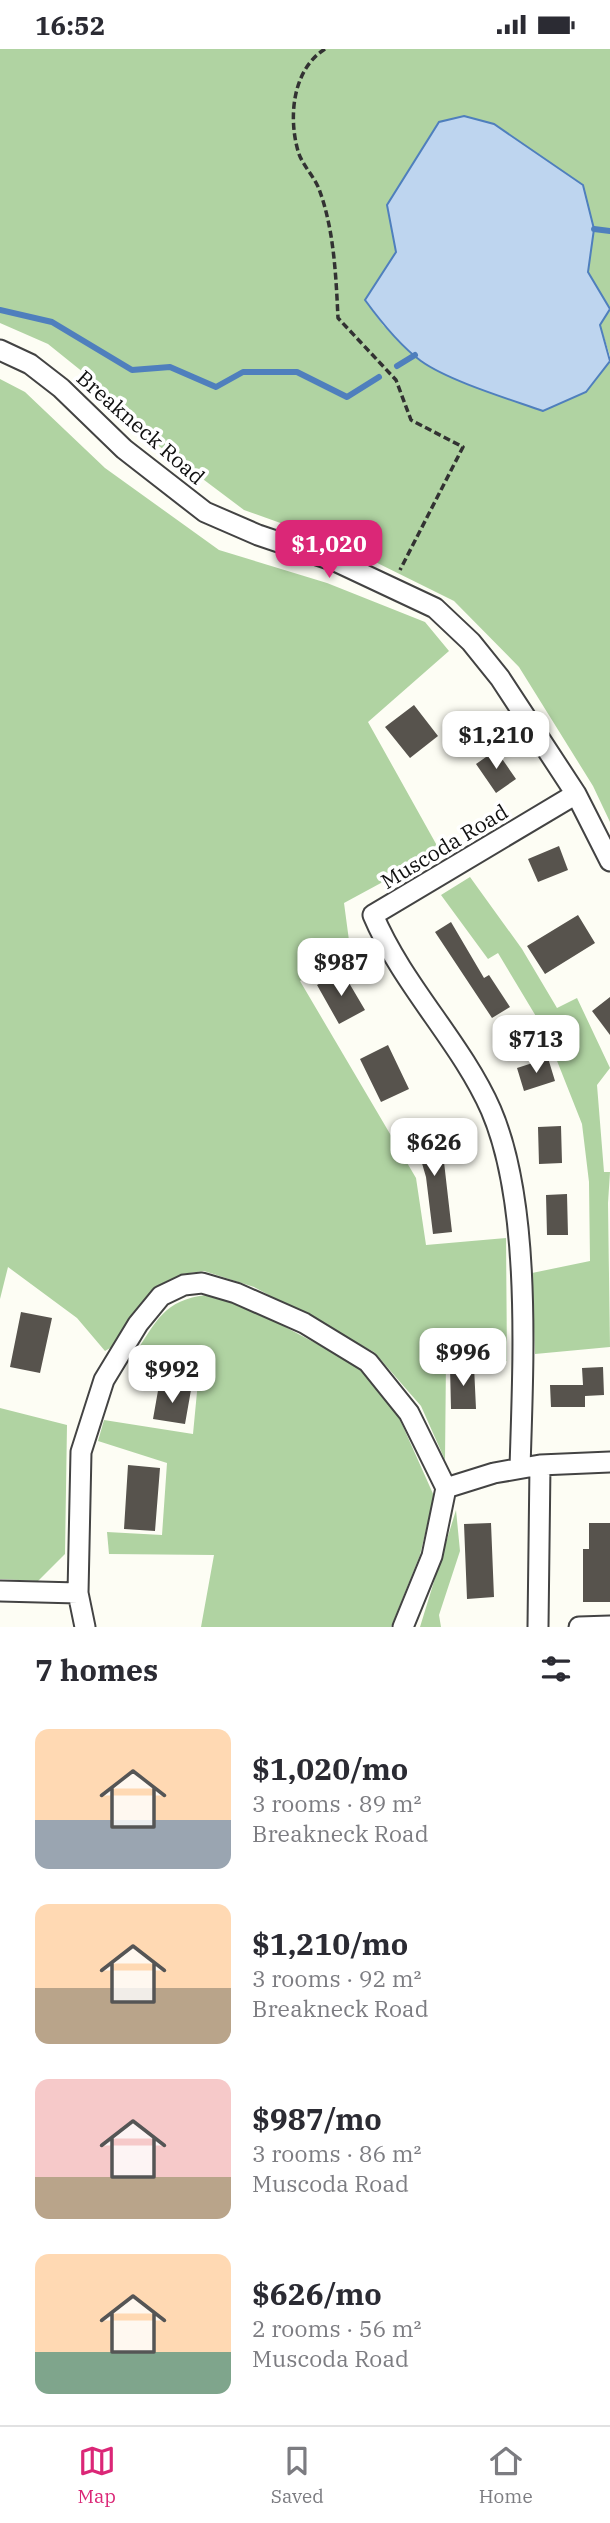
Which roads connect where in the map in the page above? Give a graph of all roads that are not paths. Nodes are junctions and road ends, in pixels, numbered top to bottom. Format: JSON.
{"nodes":[{"id":1,"x":0,"y":350,"type":"edge"},
{"id":2,"x":576,"y":794,"type":"junction"},
{"id":3,"x":610,"y":861,"type":"edge"},
{"id":4,"x":610,"y":1462,"type":"edge"},
{"id":5,"x":540,"y":1465,"type":"junction"},
{"id":6,"x":520,"y":1468,"type":"junction"},
{"id":7,"x":446,"y":1488,"type":"junction"},
{"id":8,"x":0,"y":1591,"type":"edge"},
{"id":9,"x":78,"y":1593,"type":"junction"},
{"id":10,"x":610,"y":1626,"type":"edge"},
{"id":11,"x":85,"y":1627,"type":"edge"},
{"id":12,"x":403,"y":1627,"type":"edge"},
{"id":13,"x":538,"y":1627,"type":"edge"},
{"id":14,"x":579,"y":1627,"type":"edge"}],
"edges":[{"from":1,"to":2,"type":"street","name":"Breakneck Road"},
{"from":2,"to":3,"type":"street","name":"Breakneck Road"},
{"from":2,"to":6,"type":"street","name":"Muscoda Road"},
{"from":4,"to":5,"type":"street"},
{"from":5,"to":6,"type":"street"},
{"from":5,"to":13,"type":"street"},
{"from":6,"to":7,"type":"street"},
{"from":7,"to":9,"type":"street"},
{"from":7,"to":12,"type":"street"},
{"from":8,"to":9,"type":"street"},
{"from":9,"to":11,"type":"street"},
{"from":10,"to":14,"type":"street"}]}
